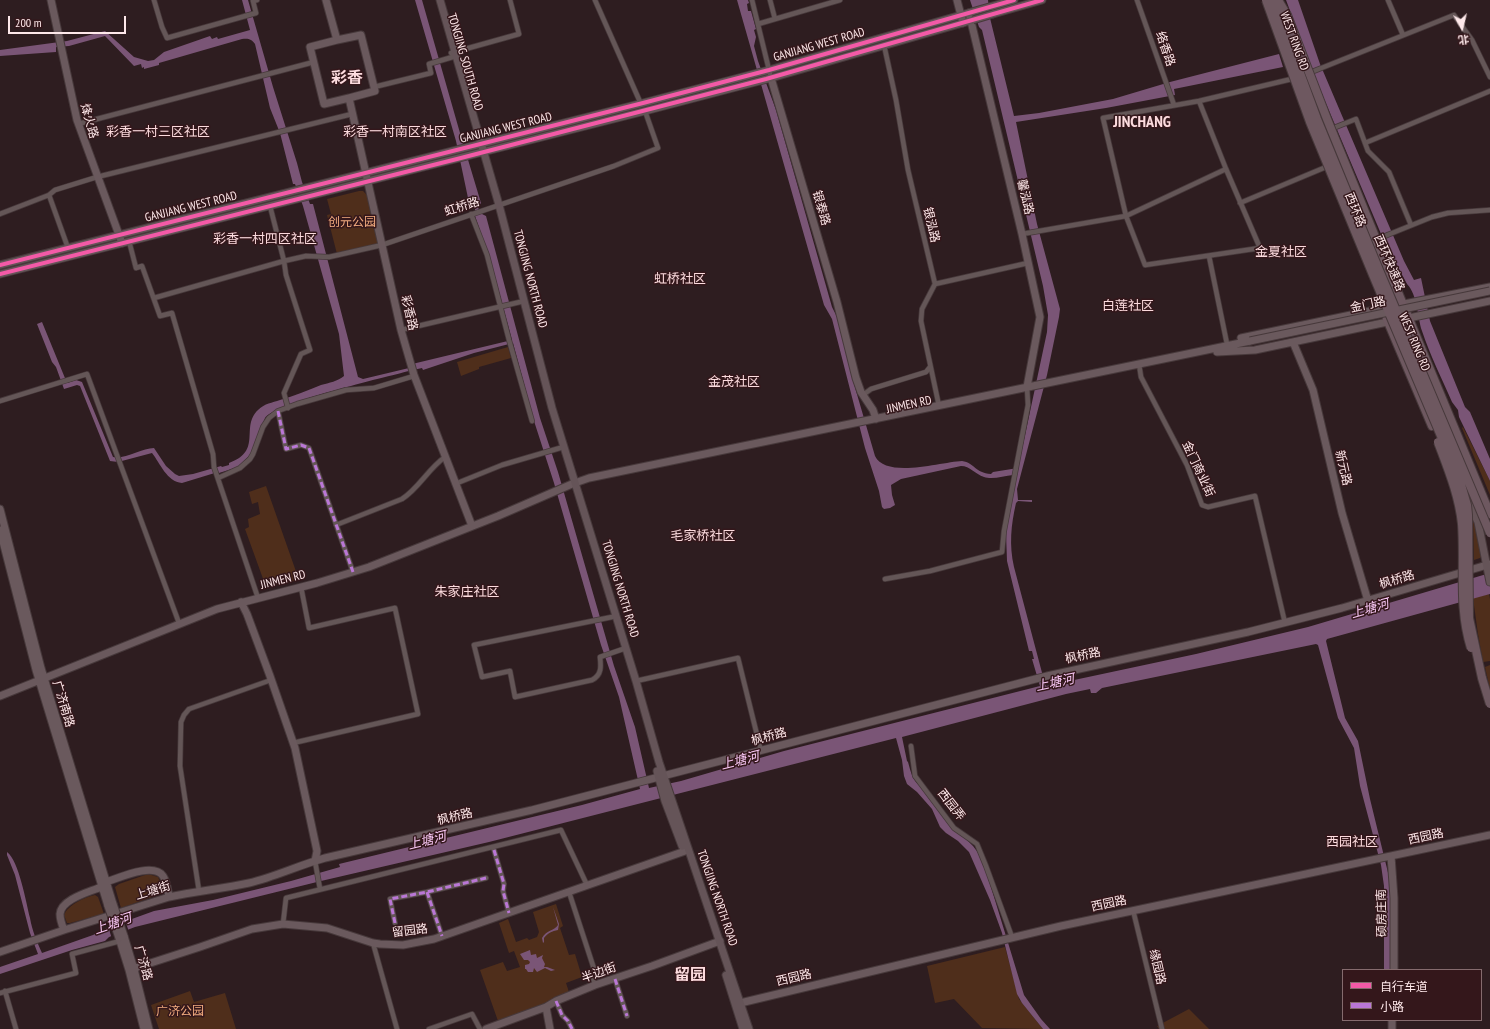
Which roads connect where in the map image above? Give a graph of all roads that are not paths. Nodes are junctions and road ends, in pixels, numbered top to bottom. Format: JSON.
{"nodes":[{"id":1,"x":51,"y":0,"type":"edge"},
{"id":2,"x":154,"y":0,"type":"edge"},
{"id":3,"x":257,"y":0,"type":"edge"},
{"id":4,"x":326,"y":0,"type":"edge"},
{"id":5,"x":436,"y":0,"type":"edge"},
{"id":6,"x":440,"y":0,"type":"edge"},
{"id":7,"x":510,"y":0,"type":"edge"},
{"id":8,"x":595,"y":0,"type":"edge"},
{"id":9,"x":752,"y":0,"type":"edge"},
{"id":10,"x":770,"y":0,"type":"edge"},
{"id":11,"x":840,"y":0,"type":"edge"},
{"id":12,"x":957,"y":0,"type":"edge"},
{"id":13,"x":1014,"y":0,"type":"edge"},
{"id":14,"x":1042,"y":0,"type":"edge"},
{"id":15,"x":1137,"y":0,"type":"edge"},
{"id":16,"x":1262,"y":0,"type":"edge"},
{"id":17,"x":1267,"y":0,"type":"edge"},
{"id":18,"x":1273,"y":0,"type":"edge"},
{"id":19,"x":1278,"y":0,"type":"edge"},
{"id":20,"x":1388,"y":0,"type":"edge"},
{"id":21,"x":970,"y":13,"type":"junction"},
{"id":22,"x":961,"y":16,"type":"junction"},
{"id":23,"x":1284,"y":18,"type":"junction"},
{"id":24,"x":775,"y":19,"type":"junction"},
{"id":25,"x":972,"y":20,"type":"junction"},
{"id":26,"x":963,"y":23,"type":"junction"},
{"id":27,"x":758,"y":24,"type":"junction"},
{"id":28,"x":1403,"y":35,"type":"junction"},
{"id":29,"x":337,"y":40,"type":"junction"},
{"id":30,"x":884,"y":45,"type":"junction"},
{"id":31,"x":454,"y":54,"type":"junction"},
{"id":32,"x":314,"y":62,"type":"junction"},
{"id":33,"x":763,"y":71,"type":"junction"},
{"id":34,"x":1309,"y":73,"type":"junction"},
{"id":35,"x":1490,"y":77,"type":"edge"},
{"id":36,"x":769,"y":78,"type":"junction"},
{"id":37,"x":1292,"y":80,"type":"junction"},
{"id":38,"x":374,"y":87,"type":"junction"},
{"id":39,"x":1490,"y":91,"type":"edge"},
{"id":40,"x":349,"y":98,"type":"junction"},
{"id":41,"x":1198,"y":101,"type":"junction"},
{"id":42,"x":641,"y":104,"type":"junction"},
{"id":43,"x":1174,"y":105,"type":"junction"},
{"id":44,"x":645,"y":111,"type":"junction"},
{"id":45,"x":352,"y":114,"type":"junction"},
{"id":46,"x":78,"y":124,"type":"junction"},
{"id":47,"x":1327,"y":130,"type":"junction"},
{"id":48,"x":1312,"y":135,"type":"junction"},
{"id":49,"x":1365,"y":143,"type":"junction"},
{"id":50,"x":479,"y":145,"type":"junction"},
{"id":51,"x":482,"y":152,"type":"junction"},
{"id":52,"x":1326,"y":167,"type":"junction"},
{"id":53,"x":1226,"y":169,"type":"junction"},
{"id":54,"x":366,"y":173,"type":"junction"},
{"id":55,"x":97,"y":177,"type":"junction"},
{"id":56,"x":368,"y":181,"type":"junction"},
{"id":57,"x":49,"y":195,"type":"junction"},
{"id":58,"x":1240,"y":203,"type":"junction"},
{"id":59,"x":270,"y":206,"type":"junction"},
{"id":60,"x":497,"y":206,"type":"junction"},
{"id":61,"x":1490,"y":210,"type":"edge"},
{"id":62,"x":475,"y":212,"type":"junction"},
{"id":63,"x":0,"y":214,"type":"edge"},
{"id":64,"x":1126,"y":216,"type":"junction"},
{"id":65,"x":1411,"y":225,"type":"junction"},
{"id":66,"x":1025,"y":234,"type":"junction"},
{"id":67,"x":120,"y":235,"type":"junction"},
{"id":68,"x":1372,"y":241,"type":"junction"},
{"id":69,"x":125,"y":242,"type":"junction"},
{"id":70,"x":382,"y":245,"type":"junction"},
{"id":71,"x":1358,"y":246,"type":"junction"},
{"id":72,"x":68,"y":248,"type":"junction"},
{"id":73,"x":1209,"y":256,"type":"junction"},
{"id":74,"x":284,"y":261,"type":"junction"},
{"id":75,"x":1028,"y":263,"type":"junction"},
{"id":76,"x":0,"y":265,"type":"edge"},
{"id":77,"x":0,"y":274,"type":"edge"},
{"id":78,"x":935,"y":284,"type":"junction"},
{"id":79,"x":1490,"y":286,"type":"edge"},
{"id":80,"x":1490,"y":291,"type":"edge"},
{"id":81,"x":1490,"y":296,"type":"edge"},
{"id":82,"x":154,"y":298,"type":"junction"},
{"id":83,"x":1490,"y":301,"type":"edge"},
{"id":84,"x":520,"y":302,"type":"junction"},
{"id":85,"x":1401,"y":305,"type":"junction"},
{"id":86,"x":502,"y":307,"type":"junction"},
{"id":87,"x":1384,"y":308,"type":"junction"},
{"id":88,"x":1410,"y":318,"type":"junction"},
{"id":89,"x":1389,"y":322,"type":"junction"},
{"id":90,"x":401,"y":330,"type":"junction"},
{"id":91,"x":1293,"y":342,"type":"junction"},
{"id":92,"x":1250,"y":343,"type":"junction"},
{"id":93,"x":1227,"y":344,"type":"junction"},
{"id":94,"x":1217,"y":350,"type":"junction"},
{"id":95,"x":1139,"y":366,"type":"junction"},
{"id":96,"x":930,"y":367,"type":"junction"},
{"id":97,"x":414,"y":375,"type":"junction"},
{"id":98,"x":1031,"y":388,"type":"junction"},
{"id":99,"x":863,"y":395,"type":"junction"},
{"id":100,"x":0,"y":401,"type":"edge"},
{"id":101,"x":939,"y":406,"type":"junction"},
{"id":102,"x":287,"y":407,"type":"junction"},
{"id":103,"x":278,"y":411,"type":"junction"},
{"id":104,"x":876,"y":419,"type":"junction"},
{"id":105,"x":532,"y":421,"type":"dead end"},
{"id":106,"x":868,"y":423,"type":"junction"},
{"id":107,"x":560,"y":448,"type":"junction"},
{"id":108,"x":445,"y":457,"type":"junction"},
{"id":109,"x":218,"y":478,"type":"junction"},
{"id":110,"x":455,"y":484,"type":"junction"},
{"id":111,"x":572,"y":485,"type":"junction"},
{"id":112,"x":0,"y":509,"type":"edge"},
{"id":113,"x":1490,"y":514,"type":"edge"},
{"id":114,"x":336,"y":525,"type":"junction"},
{"id":115,"x":472,"y":526,"type":"junction"},
{"id":116,"x":1,"y":528,"type":"edge"},
{"id":117,"x":1490,"y":533,"type":"edge"},
{"id":118,"x":1489,"y":565,"type":"edge"},
{"id":119,"x":353,"y":572,"type":"junction"},
{"id":120,"x":884,"y":579,"type":"dead end"},
{"id":121,"x":1490,"y":582,"type":"edge"},
{"id":122,"x":301,"y":587,"type":"junction"},
{"id":123,"x":258,"y":598,"type":"junction"},
{"id":124,"x":1368,"y":600,"type":"junction"},
{"id":125,"x":241,"y":602,"type":"junction"},
{"id":126,"x":612,"y":617,"type":"junction"},
{"id":127,"x":179,"y":623,"type":"junction"},
{"id":128,"x":1285,"y":623,"type":"junction"},
{"id":129,"x":624,"y":649,"type":"junction"},
{"id":130,"x":1482,"y":678,"type":"junction"},
{"id":131,"x":41,"y":680,"type":"junction"},
{"id":132,"x":271,"y":680,"type":"junction"},
{"id":133,"x":636,"y":681,"type":"junction"},
{"id":134,"x":0,"y":696,"type":"edge"},
{"id":135,"x":1490,"y":704,"type":"edge"},
{"id":136,"x":293,"y":743,"type":"junction"},
{"id":137,"x":911,"y":746,"type":"dead end"},
{"id":138,"x":761,"y":750,"type":"junction"},
{"id":139,"x":661,"y":776,"type":"junction"},
{"id":140,"x":1490,"y":835,"type":"edge"},
{"id":141,"x":494,"y":850,"type":"dead end"},
{"id":142,"x":686,"y":851,"type":"junction"},
{"id":143,"x":1388,"y":857,"type":"junction"},
{"id":144,"x":315,"y":861,"type":"junction"},
{"id":145,"x":486,"y":878,"type":"dead end"},
{"id":146,"x":104,"y":884,"type":"junction"},
{"id":147,"x":587,"y":885,"type":"junction"},
{"id":148,"x":320,"y":888,"type":"junction"},
{"id":149,"x":199,"y":891,"type":"junction"},
{"id":150,"x":427,"y":892,"type":"junction"},
{"id":151,"x":569,"y":892,"type":"junction"},
{"id":152,"x":170,"y":898,"type":"junction"},
{"id":153,"x":110,"y":905,"type":"joint"},
{"id":154,"x":1133,"y":910,"type":"junction"},
{"id":155,"x":509,"y":913,"type":"junction"},
{"id":156,"x":283,"y":924,"type":"junction"},
{"id":157,"x":395,"y":924,"type":"dead end"},
{"id":158,"x":64,"y":930,"type":"junction"},
{"id":159,"x":442,"y":936,"type":"junction"},
{"id":160,"x":121,"y":938,"type":"junction"},
{"id":161,"x":1007,"y":939,"type":"junction"},
{"id":162,"x":718,"y":942,"type":"junction"},
{"id":163,"x":373,"y":943,"type":"junction"},
{"id":164,"x":0,"y":952,"type":"edge"},
{"id":165,"x":1394,"y":969,"type":"edge"},
{"id":166,"x":132,"y":970,"type":"junction"},
{"id":167,"x":615,"y":979,"type":"junction"},
{"id":168,"x":595,"y":985,"type":"junction"},
{"id":169,"x":3,"y":992,"type":"edge"},
{"id":170,"x":556,"y":1001,"type":"junction"},
{"id":171,"x":738,"y":1003,"type":"junction"},
{"id":172,"x":546,"y":1007,"type":"junction"},
{"id":173,"x":627,"y":1016,"type":"dead end"},
{"id":174,"x":16,"y":1029,"type":"edge"},
{"id":175,"x":144,"y":1029,"type":"edge"},
{"id":176,"x":150,"y":1029,"type":"edge"},
{"id":177,"x":398,"y":1029,"type":"edge"},
{"id":178,"x":429,"y":1029,"type":"edge"},
{"id":179,"x":480,"y":1029,"type":"edge"},
{"id":180,"x":486,"y":1029,"type":"edge"},
{"id":181,"x":550,"y":1029,"type":"edge"},
{"id":182,"x":572,"y":1029,"type":"edge"},
{"id":183,"x":743,"y":1029,"type":"edge"},
{"id":184,"x":750,"y":1029,"type":"edge"},
{"id":185,"x":1162,"y":1029,"type":"edge"}],
"edges":[{"from":1,"to":46,"type":"main road","name":"烽火路"},
{"from":2,"to":3,"type":"street"},
{"from":4,"to":29,"type":"main road"},
{"from":5,"to":31,"type":"main road","name":"TONGJING SOUTH ROAD"},
{"from":6,"to":31,"type":"main road","name":"TONGJING SOUTH ROAD"},
{"from":7,"to":31,"type":"street"},
{"from":8,"to":42,"type":"street"},
{"from":9,"to":27,"type":"street","name":"银泰路"},
{"from":10,"to":24,"type":"street"},
{"from":11,"to":24,"type":"street"},
{"from":12,"to":22,"type":"main road"},
{"from":13,"to":21,"type":"main road","name":"GANJIANG WEST ROAD"},
{"from":14,"to":25,"type":"main road","name":"GANJIANG WEST ROAD","bridge":true},
{"from":15,"to":43,"type":"street","name":"络香路"},
{"from":16,"to":37,"type":"main road","name":"西环路"},
{"from":17,"to":23,"type":"main road"},
{"from":17,"to":130,"type":"highway","name":"WEST RING RD","bridge":true},
{"from":18,"to":117,"type":"highway","name":"西环快速路","bridge":true},
{"from":19,"to":23,"type":"main road","name":"西环路"},
{"from":19,"to":85,"type":"highway","bridge":true},
{"from":20,"to":28,"type":"street"},
{"from":21,"to":22,"type":"main road","name":"GANJIANG WEST ROAD"},
{"from":21,"to":25,"type":"main road","name":"馨泓路"},
{"from":22,"to":26,"type":"main road"},
{"from":22,"to":33,"type":"main road","name":"GANJIANG WEST ROAD"},
{"from":23,"to":34,"type":"main road","name":"西环路"},
{"from":24,"to":27,"type":"street"},
{"from":25,"to":26,"type":"main road","name":"GANJIANG WEST ROAD"},
{"from":25,"to":66,"type":"main road","name":"馨泓路"},
{"from":26,"to":30,"type":"main road","name":"GANJIANG WEST ROAD"},
{"from":27,"to":33,"type":"street","name":"银泰路"},
{"from":28,"to":34,"type":"street"},
{"from":28,"to":35,"type":"street"},
{"from":29,"to":32,"type":"main road"},
{"from":29,"to":38,"type":"main road"},
{"from":30,"to":36,"type":"main road","name":"GANJIANG WEST ROAD"},
{"from":30,"to":78,"type":"street","name":"银泓路"},
{"from":31,"to":38,"type":"street"},
{"from":31,"to":50,"type":"main road","name":"TONGJING SOUTH ROAD"},
{"from":32,"to":40,"type":"main road"},
{"from":32,"to":46,"type":"street"},
{"from":33,"to":36,"type":"street","name":"银泰路"},
{"from":33,"to":42,"type":"main road","name":"GANJIANG WEST ROAD"},
{"from":34,"to":37,"type":"street"},
{"from":34,"to":47,"type":"main road","name":"西环路"},
{"from":36,"to":44,"type":"main road","name":"GANJIANG WEST ROAD"},
{"from":36,"to":99,"type":"main road","name":"银泰路"},
{"from":37,"to":41,"type":"street"},
{"from":37,"to":48,"type":"main road","name":"西环路"},
{"from":38,"to":40,"type":"main road"},
{"from":39,"to":49,"type":"street"},
{"from":40,"to":45,"type":"main road","name":"彩香路"},
{"from":41,"to":43,"type":"street"},
{"from":41,"to":53,"type":"street"},
{"from":42,"to":50,"type":"main road","name":"GANJIANG WEST ROAD"},
{"from":43,"to":64,"type":"street"},
{"from":44,"to":51,"type":"main road","name":"GANJIANG WEST ROAD"},
{"from":44,"to":60,"type":"street","name":"虹桥路"},
{"from":45,"to":54,"type":"main road","name":"彩香路"},
{"from":45,"to":55,"type":"street"},
{"from":46,"to":55,"type":"main road","name":"烽火路"},
{"from":47,"to":48,"type":"street"},
{"from":47,"to":49,"type":"street"},
{"from":47,"to":68,"type":"main road","name":"西环路"},
{"from":48,"to":52,"type":"main road","name":"西环路"},
{"from":49,"to":65,"type":"street"},
{"from":50,"to":51,"type":"main road","name":"TONGJING SOUTH ROAD"},
{"from":50,"to":54,"type":"main road","name":"GANJIANG WEST ROAD"},
{"from":51,"to":56,"type":"main road","name":"GANJIANG WEST ROAD"},
{"from":51,"to":60,"type":"main road","name":"TONGJING NORTH ROAD"},
{"from":52,"to":58,"type":"street"},
{"from":52,"to":71,"type":"main road","name":"西环路"},
{"from":53,"to":58,"type":"street"},
{"from":53,"to":64,"type":"street"},
{"from":54,"to":56,"type":"main road","name":"彩香路"},
{"from":54,"to":67,"type":"main road","name":"GANJIANG WEST ROAD"},
{"from":55,"to":57,"type":"street"},
{"from":55,"to":67,"type":"main road","name":"烽火路"},
{"from":56,"to":59,"type":"main road","name":"GANJIANG WEST ROAD"},
{"from":56,"to":70,"type":"main road","name":"彩香路"},
{"from":57,"to":63,"type":"street"},
{"from":57,"to":72,"type":"street"},
{"from":58,"to":73,"type":"street"},
{"from":59,"to":69,"type":"main road","name":"GANJIANG WEST ROAD"},
{"from":59,"to":74,"type":"street"},
{"from":60,"to":62,"type":"street","name":"虹桥路"},
{"from":60,"to":84,"type":"main road","name":"TONGJING NORTH ROAD"},
{"from":60,"to":111,"type":"main road","name":"TONGJING NORTH ROAD"},
{"from":61,"to":65,"type":"street"},
{"from":62,"to":70,"type":"street","name":"虹桥路"},
{"from":62,"to":86,"type":"street"},
{"from":64,"to":66,"type":"street"},
{"from":64,"to":73,"type":"street"},
{"from":65,"to":68,"type":"street"},
{"from":66,"to":75,"type":"main road","name":"馨泓路"},
{"from":67,"to":69,"type":"main road","name":"烽火路"},
{"from":67,"to":72,"type":"main road","name":"GANJIANG WEST ROAD"},
{"from":68,"to":71,"type":"street"},
{"from":68,"to":85,"type":"main road","name":"西环路"},
{"from":69,"to":77,"type":"main road","name":"GANJIANG WEST ROAD"},
{"from":69,"to":82,"type":"street"},
{"from":70,"to":74,"type":"street","name":"虹桥路"},
{"from":70,"to":90,"type":"main road","name":"彩香路"},
{"from":71,"to":87,"type":"main road","name":"西环路"},
{"from":72,"to":76,"type":"main road","name":"GANJIANG WEST ROAD"},
{"from":73,"to":93,"type":"street"},
{"from":74,"to":82,"type":"street","name":"虹桥路"},
{"from":74,"to":102,"type":"street"},
{"from":75,"to":78,"type":"street"},
{"from":75,"to":98,"type":"main road","name":"馨泓路"},
{"from":78,"to":96,"type":"street"},
{"from":79,"to":85,"type":"main road"},
{"from":80,"to":92,"type":"main road","name":"金门路","bridge":true},
{"from":81,"to":92,"type":"main road","name":"金门路","bridge":true},
{"from":82,"to":109,"type":"street"},
{"from":83,"to":88,"type":"main road"},
{"from":84,"to":86,"type":"street"},
{"from":84,"to":107,"type":"main road","name":"TONGJING NORTH ROAD"},
{"from":85,"to":87,"type":"main road"},
{"from":85,"to":88,"type":"highway"},
{"from":86,"to":90,"type":"street"},
{"from":86,"to":105,"type":"street"},
{"from":87,"to":89,"type":"highway"},
{"from":87,"to":93,"type":"main road"},
{"from":88,"to":89,"type":"main road"},
{"from":88,"to":113,"type":"highway"},
{"from":88,"to":118,"type":"main road"},
{"from":89,"to":91,"type":"main road"},
{"from":89,"to":118,"type":"main road"},
{"from":89,"to":130,"type":"highway","bridge":true},
{"from":90,"to":97,"type":"main road","name":"彩香路"},
{"from":91,"to":94,"type":"main road"},
{"from":91,"to":124,"type":"main road","name":"新元路"},
{"from":92,"to":94,"type":"main road","name":"JINMEN RD"},
{"from":93,"to":94,"type":"main road"},
{"from":94,"to":95,"type":"main road","name":"JINMEN RD"},
{"from":95,"to":98,"type":"main road","name":"JINMEN RD"},
{"from":95,"to":128,"type":"street","name":"金门商业街"},
{"from":96,"to":99,"type":"street"},
{"from":96,"to":101,"type":"street"},
{"from":97,"to":102,"type":"street"},
{"from":97,"to":108,"type":"main road","name":"彩香路"},
{"from":98,"to":101,"type":"main road","name":"JINMEN RD"},
{"from":98,"to":106,"type":"main road","name":"JINMEN RD"},
{"from":98,"to":120,"type":"street"},
{"from":99,"to":104,"type":"main road","name":"银泰路"},
{"from":100,"to":127,"type":"street"},
{"from":101,"to":104,"type":"main road","name":"JINMEN RD"},
{"from":102,"to":103,"type":"street"},
{"from":103,"to":109,"type":"street"},
{"from":103,"to":114,"type":"street"},
{"from":104,"to":106,"type":"main road","name":"JINMEN RD"},
{"from":106,"to":111,"type":"main road","name":"JINMEN RD"},
{"from":107,"to":110,"type":"street"},
{"from":107,"to":111,"type":"main road","name":"TONGJING NORTH ROAD"},
{"from":108,"to":110,"type":"main road","name":"彩香路"},
{"from":108,"to":114,"type":"street"},
{"from":109,"to":123,"type":"street"},
{"from":110,"to":115,"type":"main road","name":"彩香路"},
{"from":111,"to":115,"type":"main road","name":"JINMEN RD"},
{"from":111,"to":126,"type":"main road","name":"TONGJING NORTH ROAD"},
{"from":111,"to":129,"type":"main road","name":"TONGJING NORTH ROAD"},
{"from":112,"to":116,"type":"main road","name":"广济南路"},
{"from":114,"to":119,"type":"street"},
{"from":115,"to":119,"type":"main road","name":"JINMEN RD"},
{"from":116,"to":131,"type":"main road","name":"广济南路"},
{"from":118,"to":121,"type":"main road"},
{"from":118,"to":124,"type":"main road","name":"枫桥路"},
{"from":119,"to":122,"type":"main road","name":"JINMEN RD"},
{"from":122,"to":123,"type":"main road","name":"JINMEN RD"},
{"from":122,"to":136,"type":"street"},
{"from":123,"to":125,"type":"main road","name":"JINMEN RD"},
{"from":124,"to":128,"type":"main road","name":"枫桥路"},
{"from":125,"to":127,"type":"main road","name":"JINMEN RD"},
{"from":125,"to":132,"type":"main road"},
{"from":126,"to":129,"type":"main road","name":"TONGJING NORTH ROAD"},
{"from":126,"to":129,"type":"street"},
{"from":127,"to":131,"type":"main road","name":"JINMEN RD"},
{"from":128,"to":138,"type":"main road","name":"枫桥路"},
{"from":129,"to":133,"type":"main road","name":"TONGJING NORTH ROAD"},
{"from":129,"to":139,"type":"main road","name":"TONGJING NORTH ROAD"},
{"from":130,"to":135,"type":"highway","name":"WEST RING RD","bridge":true},
{"from":131,"to":134,"type":"main road","name":"JINMEN RD"},
{"from":131,"to":146,"type":"main road","name":"广济南路"},
{"from":132,"to":136,"type":"main road"},
{"from":132,"to":149,"type":"street"},
{"from":133,"to":138,"type":"street"},
{"from":133,"to":139,"type":"main road","name":"TONGJING NORTH ROAD"},
{"from":136,"to":144,"type":"main road"},
{"from":137,"to":161,"type":"street","name":"西园弄"},
{"from":138,"to":139,"type":"main road","name":"枫桥路"},
{"from":139,"to":142,"type":"main road","name":"TONGJING NORTH ROAD"},
{"from":139,"to":144,"type":"main road","name":"枫桥路"},
{"from":140,"to":143,"type":"main road","name":"西园路"},
{"from":141,"to":155,"type":"street"},
{"from":142,"to":147,"type":"main road","name":"留园路"},
{"from":142,"to":162,"type":"main road","name":"TONGJING NORTH ROAD"},
{"from":143,"to":154,"type":"main road","name":"西园路"},
{"from":143,"to":165,"type":"main road","name":"硕房庄南"},
{"from":144,"to":148,"type":"street"},
{"from":144,"to":149,"type":"main road","name":"上塘街"},
{"from":145,"to":150,"type":"street"},
{"from":146,"to":152,"type":"main road"},
{"from":146,"to":153,"type":"main road","name":"广济南路"},
{"from":146,"to":158,"type":"main road"},
{"from":147,"to":148,"type":"street"},
{"from":147,"to":151,"type":"main road","name":"留园路"},
{"from":148,"to":156,"type":"street"},
{"from":149,"to":152,"type":"main road","name":"上塘街"},
{"from":150,"to":157,"type":"street"},
{"from":150,"to":159,"type":"street"},
{"from":151,"to":155,"type":"main road","name":"留园路"},
{"from":151,"to":168,"type":"street"},
{"from":152,"to":158,"type":"main road","name":"上塘街"},
{"from":153,"to":160,"type":"main road","name":"广济路","bridge":true},
{"from":154,"to":161,"type":"main road","name":"西园路"},
{"from":154,"to":185,"type":"street","name":"缘园路"},
{"from":155,"to":159,"type":"main road","name":"留园路"},
{"from":156,"to":163,"type":"main road","name":"留园路"},
{"from":156,"to":166,"type":"main road","name":"留园路"},
{"from":158,"to":164,"type":"main road","name":"上塘街"},
{"from":159,"to":163,"type":"main road","name":"留园路"},
{"from":160,"to":166,"type":"main road","name":"广济路"},
{"from":160,"to":169,"type":"street"},
{"from":161,"to":171,"type":"main road","name":"西园路"},
{"from":162,"to":167,"type":"main road","name":"半边街"},
{"from":162,"to":171,"type":"main road","name":"TONGJING NORTH ROAD"},
{"from":163,"to":177,"type":"street"},
{"from":166,"to":175,"type":"main road","name":"广济路"},
{"from":166,"to":176,"type":"main road","name":"广济路"},
{"from":167,"to":168,"type":"main road","name":"半边街"},
{"from":167,"to":173,"type":"street"},
{"from":168,"to":170,"type":"main road","name":"半边街"},
{"from":169,"to":174,"type":"street"},
{"from":170,"to":172,"type":"main road","name":"半边街"},
{"from":170,"to":182,"type":"street"},
{"from":171,"to":183,"type":"main road","name":"TONGJING NORTH ROAD"},
{"from":171,"to":184,"type":"main road","name":"TONGJING NORTH ROAD"},
{"from":172,"to":180,"type":"main road","name":"半边街"},
{"from":172,"to":181,"type":"main road"},
{"from":178,"to":179,"type":"street"}]}
